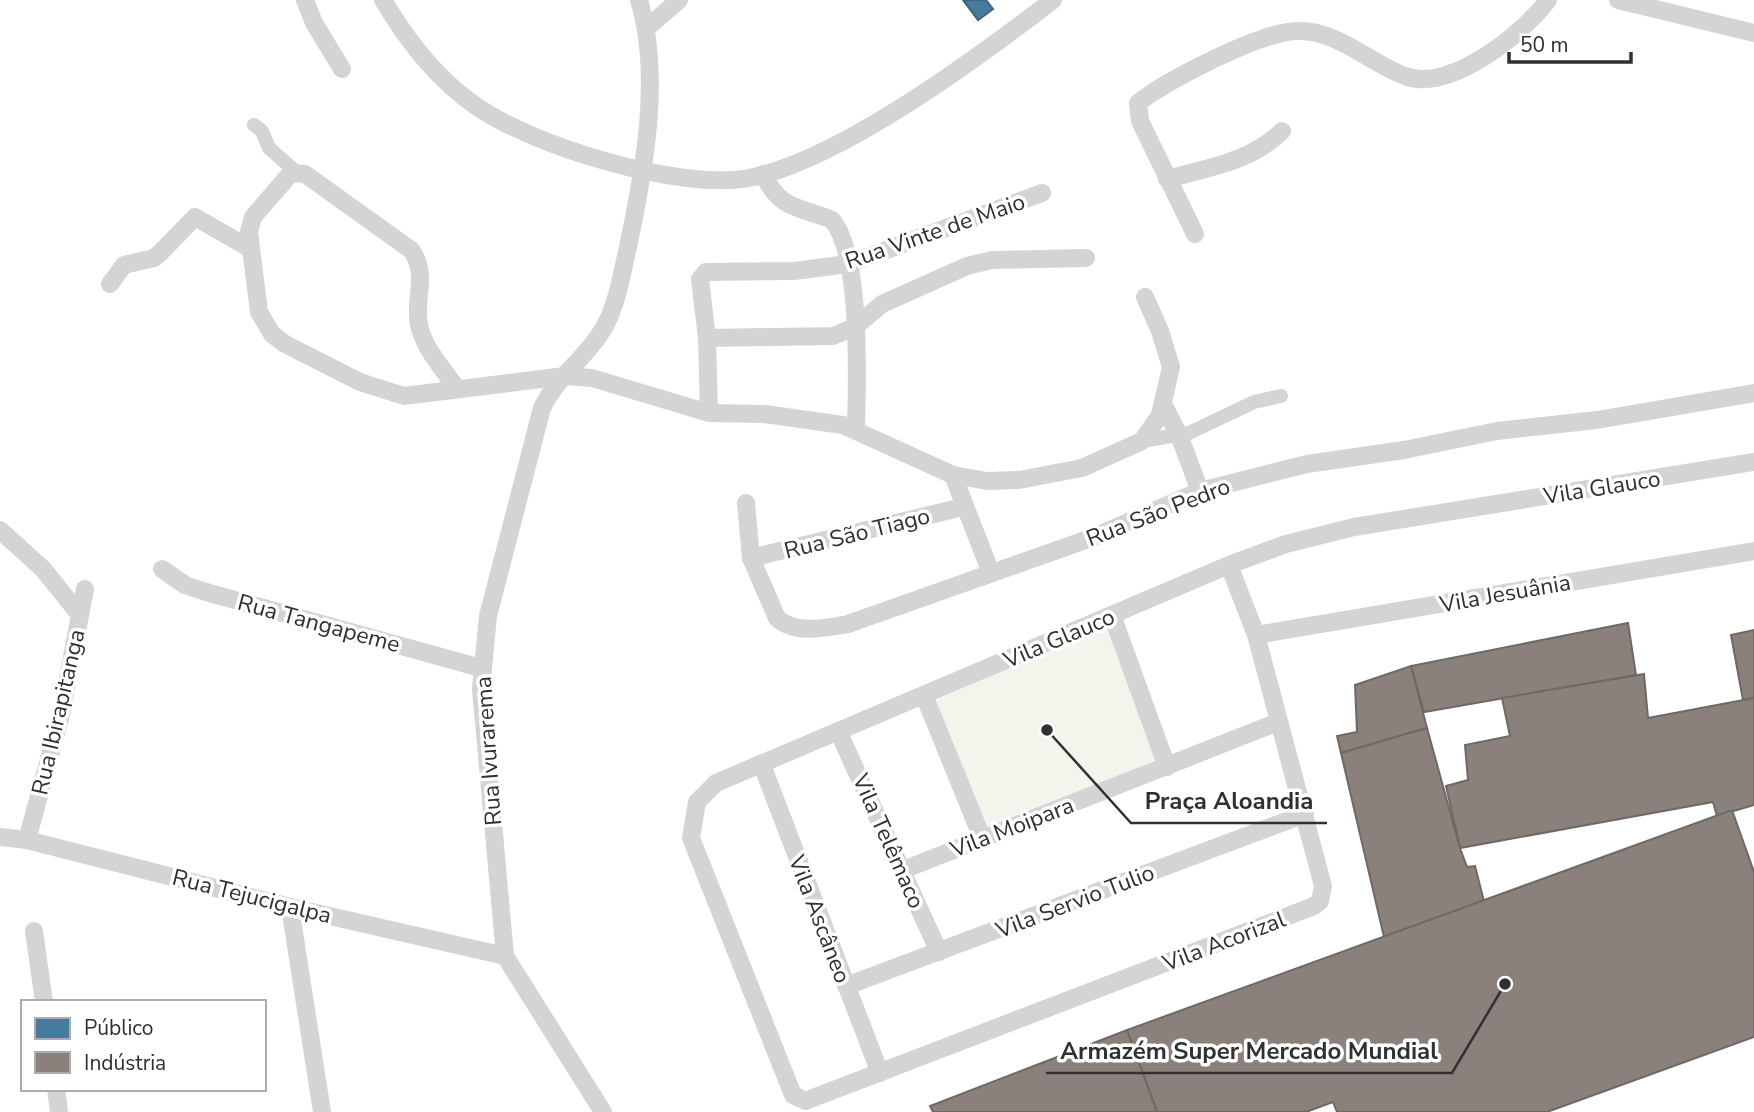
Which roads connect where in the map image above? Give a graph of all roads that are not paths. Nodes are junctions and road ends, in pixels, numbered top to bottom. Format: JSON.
{"nodes":[{"id":1,"x":305,"y":0,"type":"edge"},
{"id":2,"x":383,"y":0,"type":"edge"},
{"id":3,"x":639,"y":0,"type":"edge"},
{"id":4,"x":679,"y":0,"type":"edge"},
{"id":5,"x":1053,"y":0,"type":"edge"},
{"id":6,"x":1548,"y":0,"type":"edge"},
{"id":7,"x":1618,"y":0,"type":"edge"},
{"id":8,"x":648,"y":27,"type":"junction"},
{"id":9,"x":1754,"y":33,"type":"edge"},
{"id":10,"x":342,"y":69,"type":"dead end"},
{"id":11,"x":254,"y":125,"type":"dead end"},
{"id":12,"x":1282,"y":131,"type":"dead end"},
{"id":13,"x":644,"y":170,"type":"junction"},
{"id":14,"x":295,"y":171,"type":"junction"},
{"id":15,"x":763,"y":174,"type":"junction"},
{"id":16,"x":1167,"y":179,"type":"junction"},
{"id":17,"x":1042,"y":193,"type":"dead end"},
{"id":18,"x":1195,"y":234,"type":"dead end"},
{"id":19,"x":249,"y":248,"type":"junction"},
{"id":20,"x":1086,"y":258,"type":"dead end"},
{"id":21,"x":848,"y":264,"type":"junction"},
{"id":22,"x":110,"y":284,"type":"dead end"},
{"id":23,"x":1145,"y":296,"type":"dead end"},
{"id":24,"x":855,"y":327,"type":"junction"},
{"id":25,"x":707,"y":338,"type":"junction"},
{"id":26,"x":565,"y":376,"type":"junction"},
{"id":27,"x":457,"y":389,"type":"junction"},
{"id":28,"x":1754,"y":393,"type":"edge"},
{"id":29,"x":1281,"y":397,"type":"dead end"},
{"id":30,"x":1163,"y":404,"type":"junction"},
{"id":31,"x":709,"y":413,"type":"junction"},
{"id":32,"x":856,"y":430,"type":"junction"},
{"id":33,"x":1179,"y":435,"type":"junction"},
{"id":34,"x":1143,"y":441,"type":"junction"},
{"id":35,"x":1754,"y":462,"type":"edge"},
{"id":36,"x":953,"y":475,"type":"junction"},
{"id":37,"x":1200,"y":491,"type":"junction"},
{"id":38,"x":746,"y":503,"type":"dead end"},
{"id":39,"x":963,"y":507,"type":"junction"},
{"id":40,"x":0,"y":530,"type":"edge"},
{"id":41,"x":1754,"y":551,"type":"edge"},
{"id":42,"x":751,"y":558,"type":"junction"},
{"id":43,"x":1229,"y":565,"type":"junction"},
{"id":44,"x":162,"y":569,"type":"dead end"},
{"id":45,"x":991,"y":573,"type":"junction"},
{"id":46,"x":85,"y":589,"type":"dead end"},
{"id":47,"x":80,"y":615,"type":"junction"},
{"id":48,"x":1112,"y":615,"type":"junction"},
{"id":49,"x":1256,"y":635,"type":"junction"},
{"id":50,"x":481,"y":668,"type":"junction"},
{"id":51,"x":924,"y":695,"type":"junction"},
{"id":52,"x":1278,"y":722,"type":"junction"},
{"id":53,"x":838,"y":731,"type":"junction"},
{"id":54,"x":762,"y":765,"type":"junction"},
{"id":55,"x":1167,"y":767,"type":"junction"},
{"id":56,"x":1304,"y":814,"type":"junction"},
{"id":57,"x":0,"y":837,"type":"edge"},
{"id":58,"x":982,"y":838,"type":"junction"},
{"id":59,"x":27,"y":840,"type":"junction"},
{"id":60,"x":903,"y":870,"type":"junction"},
{"id":61,"x":290,"y":907,"type":"junction"},
{"id":62,"x":34,"y":931,"type":"dead end"},
{"id":63,"x":939,"y":952,"type":"junction"},
{"id":64,"x":505,"y":956,"type":"junction"},
{"id":65,"x":846,"y":986,"type":"junction"},
{"id":66,"x":44,"y":1000,"type":"edge"},
{"id":67,"x":880,"y":1073,"type":"junction"},
{"id":68,"x":56,"y":1091,"type":"edge"},
{"id":69,"x":799,"y":1100,"type":"joint"},
{"id":70,"x":59,"y":1112,"type":"edge"},
{"id":71,"x":322,"y":1112,"type":"edge"},
{"id":72,"x":603,"y":1112,"type":"edge"}],
"edges":[{"from":1,"to":10,"type":"street"},
{"from":2,"to":13,"type":"street"},
{"from":3,"to":8,"type":"street"},
{"from":4,"to":8,"type":"street"},
{"from":5,"to":15,"type":"street"},
{"from":6,"to":16,"type":"street"},
{"from":7,"to":9,"type":"street"},
{"from":8,"to":13,"type":"street","name":"Rua Ivurarema"},
{"from":11,"to":14,"type":"street"},
{"from":12,"to":16,"type":"street"},
{"from":13,"to":15,"type":"street"},
{"from":13,"to":26,"type":"street","name":"Rua Ivurarema"},
{"from":14,"to":19,"type":"street"},
{"from":14,"to":27,"type":"street"},
{"from":15,"to":21,"type":"street"},
{"from":16,"to":18,"type":"street"},
{"from":17,"to":21,"type":"street","name":"Rua Vinte de Maio"},
{"from":19,"to":22,"type":"street"},
{"from":19,"to":27,"type":"street"},
{"from":20,"to":24,"type":"street"},
{"from":21,"to":24,"type":"street"},
{"from":21,"to":25,"type":"street","name":"Rua Vinte de Maio"},
{"from":23,"to":30,"type":"street"},
{"from":24,"to":25,"type":"street"},
{"from":24,"to":32,"type":"street"},
{"from":25,"to":31,"type":"street"},
{"from":26,"to":27,"type":"street"},
{"from":26,"to":31,"type":"street"},
{"from":26,"to":50,"type":"street","name":"Rua Ivurarema"},
{"from":28,"to":37,"type":"street","name":"Rua São Pedro"},
{"from":29,"to":33,"type":"street"},
{"from":30,"to":33,"type":"street"},
{"from":30,"to":34,"type":"street"},
{"from":31,"to":32,"type":"street"},
{"from":32,"to":36,"type":"street"},
{"from":33,"to":34,"type":"street"},
{"from":33,"to":37,"type":"street"},
{"from":34,"to":36,"type":"street"},
{"from":35,"to":43,"type":"street","name":"Vila Glauco"},
{"from":36,"to":39,"type":"street"},
{"from":37,"to":45,"type":"street","name":"Rua São Pedro"},
{"from":38,"to":42,"type":"street","name":"Rua São Pedro"},
{"from":39,"to":42,"type":"street","name":"Rua São Tiago"},
{"from":39,"to":45,"type":"street"},
{"from":40,"to":47,"type":"street","name":"Rua Ibirapitanga"},
{"from":41,"to":49,"type":"street","name":"Vila Jesuânia"},
{"from":42,"to":45,"type":"street","name":"Rua São Pedro"},
{"from":43,"to":48,"type":"street","name":"Vila Glauco"},
{"from":43,"to":49,"type":"street","name":"Vila Acorizal"},
{"from":44,"to":50,"type":"street","name":"Rua Tangapeme"},
{"from":46,"to":47,"type":"street"},
{"from":47,"to":59,"type":"street","name":"Rua Ibirapitanga"},
{"from":48,"to":51,"type":"street","name":"Vila Glauco"},
{"from":48,"to":55,"type":"street"},
{"from":49,"to":52,"type":"street","name":"Vila Acorizal"},
{"from":50,"to":64,"type":"street","name":"Rua Ivurarema"},
{"from":51,"to":53,"type":"street","name":"Vila Glauco"},
{"from":51,"to":58,"type":"street"},
{"from":52,"to":55,"type":"street","name":"Vila Moipara"},
{"from":52,"to":56,"type":"street","name":"Vila Acorizal"},
{"from":53,"to":54,"type":"street","name":"Vila Glauco"},
{"from":53,"to":60,"type":"street","name":"Vila Telêmaco"},
{"from":54,"to":65,"type":"street","name":"Vila Ascâneo"},
{"from":54,"to":69,"type":"street","name":"Vila Glauco"},
{"from":55,"to":58,"type":"street","name":"Vila Moipara"},
{"from":56,"to":63,"type":"street","name":"Vila Servio Tulio"},
{"from":56,"to":67,"type":"street","name":"Vila Acorizal"},
{"from":57,"to":59,"type":"street","name":"Rua Tejucigalpa"},
{"from":58,"to":60,"type":"street","name":"Vila Moipara"},
{"from":59,"to":61,"type":"street","name":"Rua Tejucigalpa"},
{"from":60,"to":63,"type":"street","name":"Vila Telêmaco"},
{"from":61,"to":64,"type":"street","name":"Rua Tejucigalpa"},
{"from":61,"to":71,"type":"street"},
{"from":62,"to":66,"type":"street"},
{"from":63,"to":65,"type":"street","name":"Vila Servio Tulio"},
{"from":64,"to":72,"type":"street","name":"Rua Ivurarema"},
{"from":65,"to":67,"type":"street","name":"Vila Ascâneo"},
{"from":67,"to":69,"type":"street","name":"Vila Acorizal"},
{"from":68,"to":70,"type":"street"}]}
